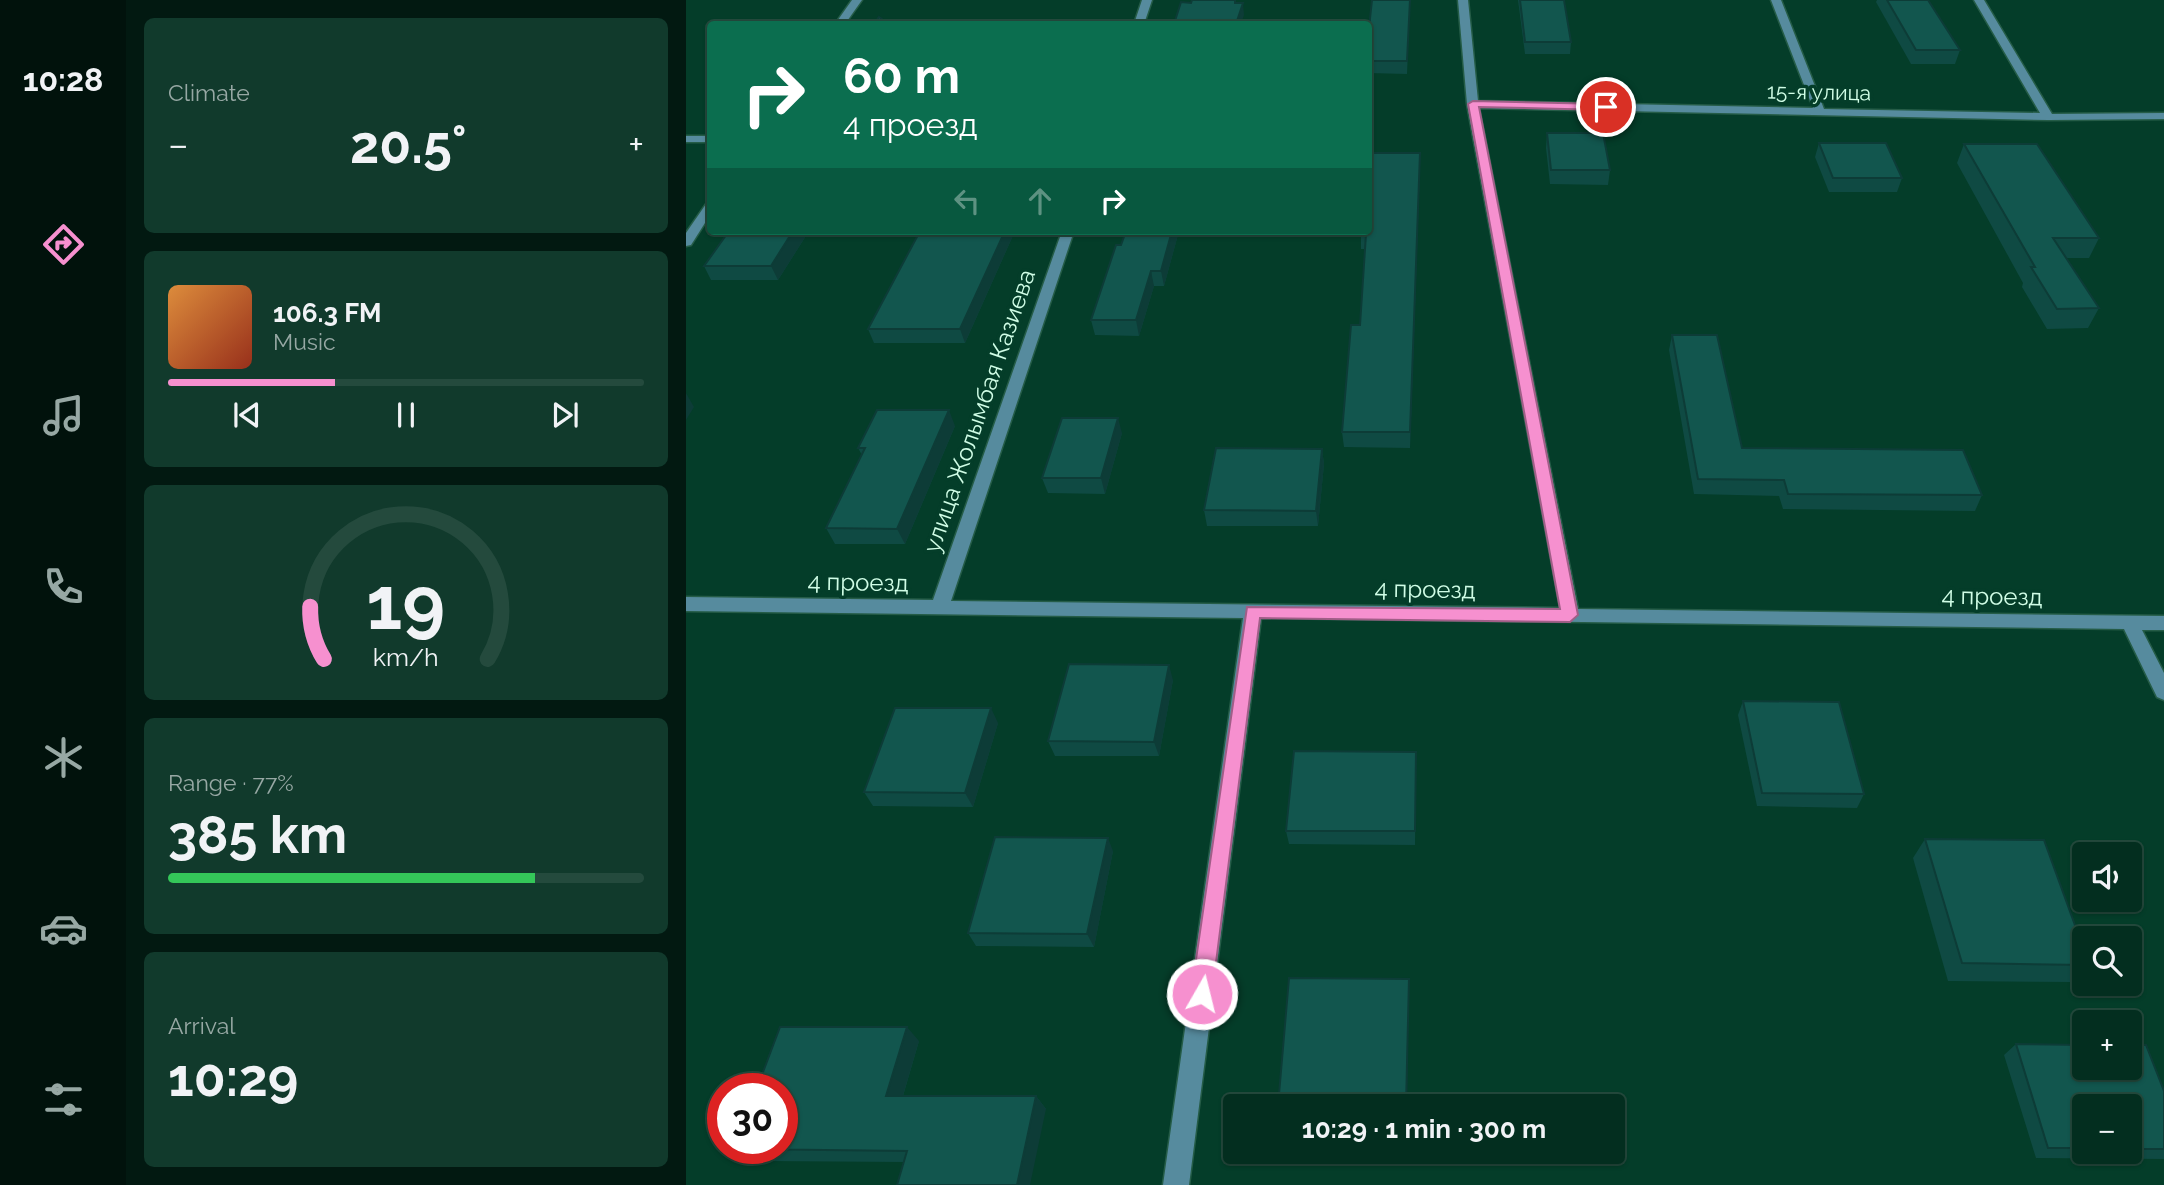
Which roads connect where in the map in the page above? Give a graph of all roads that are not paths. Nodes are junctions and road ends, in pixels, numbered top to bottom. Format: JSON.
{"nodes":[{"id":1,"x":857,"y":0,"type":"edge"},
{"id":2,"x":1147,"y":0,"type":"edge"},
{"id":3,"x":1463,"y":0,"type":"edge"},
{"id":4,"x":1776,"y":0,"type":"edge"},
{"id":5,"x":1979,"y":0,"type":"edge"},
{"id":6,"x":842,"y":21,"type":"edge"},
{"id":7,"x":1140,"y":21,"type":"edge"},
{"id":8,"x":1473,"y":104,"type":"junction"},
{"id":9,"x":1819,"y":111,"type":"junction"},
{"id":10,"x":2164,"y":116,"type":"edge"},
{"id":11,"x":2048,"y":117,"type":"junction"},
{"id":12,"x":686,"y":139,"type":"edge"},
{"id":13,"x":707,"y":139,"type":"edge"},
{"id":14,"x":707,"y":212,"type":"edge"},
{"id":15,"x":1067,"y":235,"type":"edge"},
{"id":16,"x":686,"y":242,"type":"edge"},
{"id":17,"x":686,"y":604,"type":"edge"},
{"id":18,"x":940,"y":607,"type":"junction"},
{"id":19,"x":1253,"y":611,"type":"junction"},
{"id":20,"x":1570,"y":615,"type":"junction"},
{"id":21,"x":2129,"y":622,"type":"junction"},
{"id":22,"x":2164,"y":623,"type":"edge"},
{"id":23,"x":2164,"y":692,"type":"edge"},
{"id":24,"x":1176,"y":1185,"type":"edge"}],
"edges":[{"from":1,"to":6,"type":"street"},
{"from":2,"to":7,"type":"street"},
{"from":3,"to":8,"type":"street"},
{"from":4,"to":9,"type":"street"},
{"from":5,"to":11,"type":"street"},
{"from":8,"to":9,"type":"street","name":"15-я улица"},
{"from":8,"to":20,"type":"street"},
{"from":9,"to":11,"type":"street","name":"15-я улица"},
{"from":10,"to":11,"type":"street","name":"15-я улица"},
{"from":12,"to":13,"type":"street"},
{"from":14,"to":16,"type":"street"},
{"from":15,"to":18,"type":"street","name":"улица Жолымбая Казиева"},
{"from":17,"to":18,"type":"street","name":"4 проезд"},
{"from":18,"to":19,"type":"street","name":"4 проезд"},
{"from":19,"to":20,"type":"street","name":"4 проезд"},
{"from":19,"to":24,"type":"street"},
{"from":20,"to":21,"type":"street","name":"4 проезд"},
{"from":21,"to":22,"type":"street","name":"4 проезд"},
{"from":21,"to":23,"type":"street"}]}
